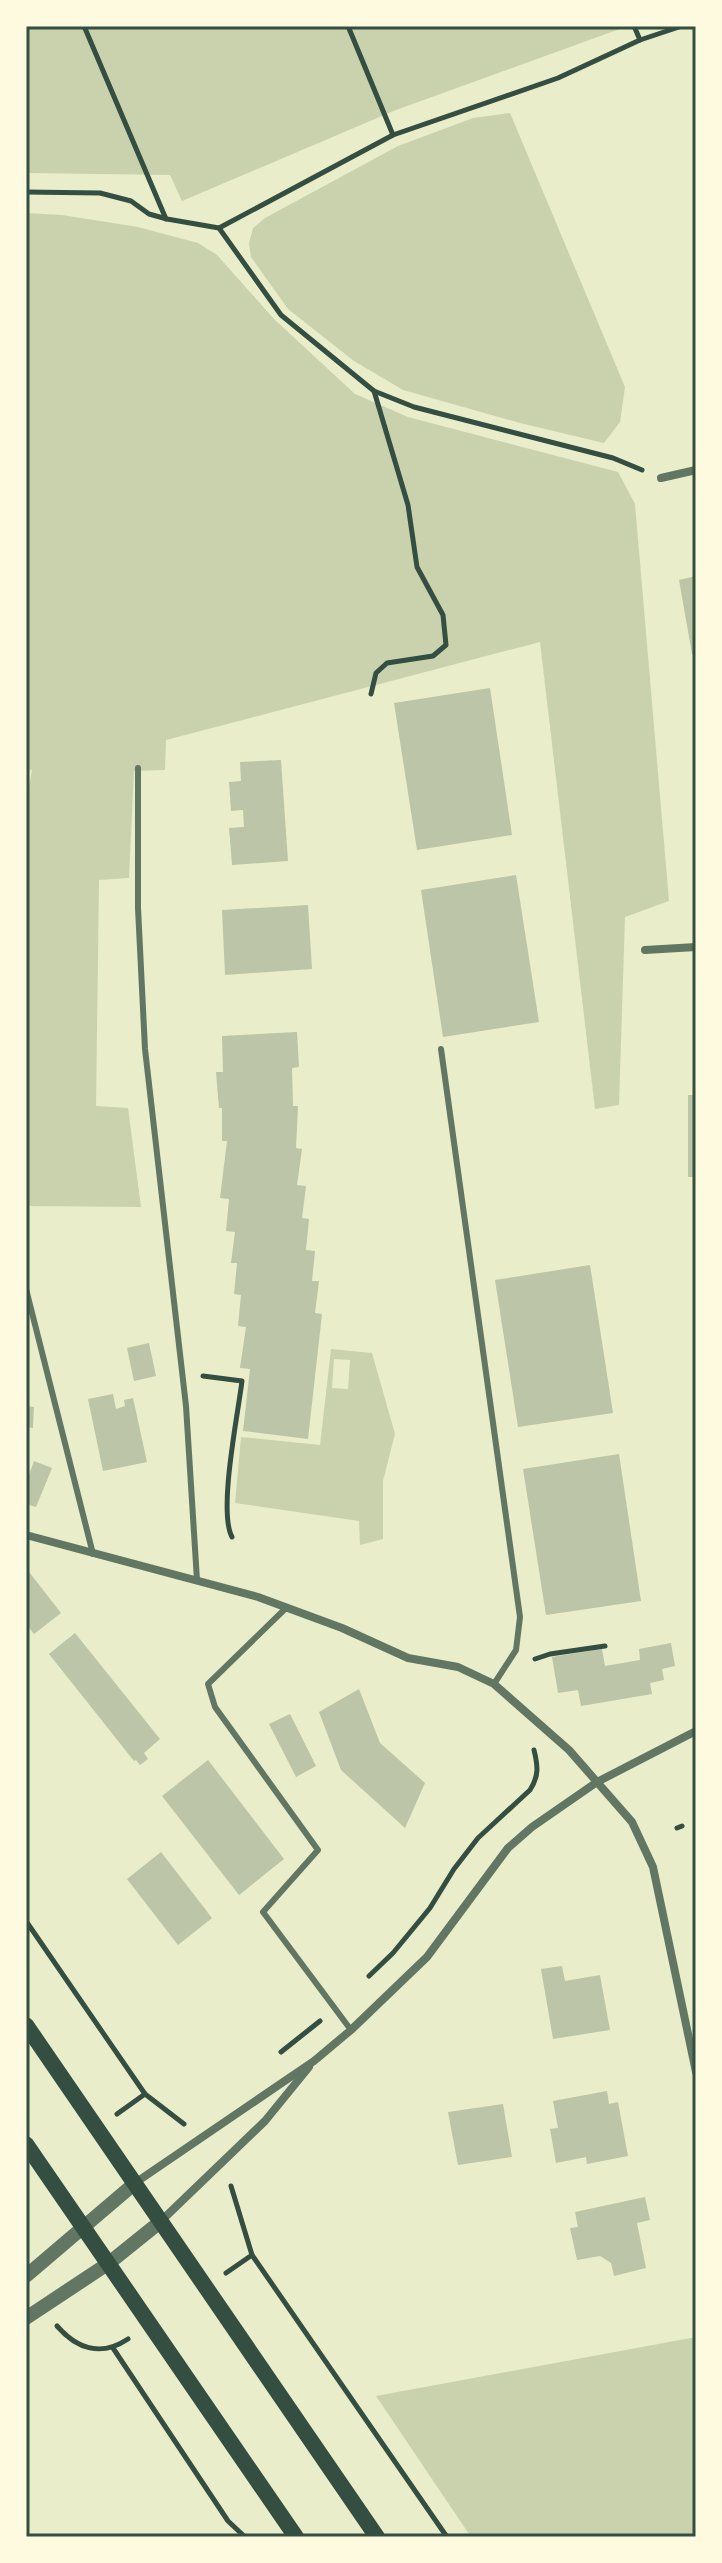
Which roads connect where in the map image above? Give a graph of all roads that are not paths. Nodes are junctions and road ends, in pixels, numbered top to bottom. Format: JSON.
{"nodes":[{"id":1,"x":696,"y":470,"type":"edge"},
{"id":2,"x":661,"y":478,"type":"road end"},
{"id":3,"x":138,"y":768,"type":"dead end"},
{"id":4,"x":696,"y":947,"type":"edge"},
{"id":5,"x":645,"y":950,"type":"dead end"},
{"id":6,"x":441,"y":1049,"type":"dead end"},
{"id":7,"x":26,"y":1289,"type":"edge"},
{"id":8,"x":26,"y":1535,"type":"edge"},
{"id":9,"x":93,"y":1554,"type":"junction"},
{"id":10,"x":197,"y":1580,"type":"junction"},
{"id":11,"x":286,"y":1608,"type":"junction"},
{"id":12,"x":494,"y":1684,"type":"junction"},
{"id":13,"x":696,"y":1731,"type":"edge"},
{"id":14,"x":597,"y":1782,"type":"junction"},
{"id":15,"x":26,"y":2025,"type":"edge"},
{"id":16,"x":351,"y":2030,"type":"junction"},
{"id":17,"x":314,"y":2061,"type":"junction"},
{"id":18,"x":696,"y":2072,"type":"edge"},
{"id":19,"x":26,"y":2144,"type":"edge"},
{"id":20,"x":134,"y":2184,"type":"junction"},
{"id":21,"x":160,"y":2222,"type":"junction"},
{"id":22,"x":83,"y":2226,"type":"junction"},
{"id":23,"x":109,"y":2263,"type":"junction"},
{"id":24,"x":26,"y":2276,"type":"edge"},
{"id":25,"x":26,"y":2318,"type":"edge"},
{"id":26,"x":296,"y":2537,"type":"edge"},
{"id":27,"x":377,"y":2537,"type":"edge"}],
"edges":[{"from":1,"to":2,"type":"street"},
{"from":3,"to":10,"type":"lane"},
{"from":4,"to":5,"type":"street"},
{"from":6,"to":12,"type":"lane"},
{"from":7,"to":9,"type":"lane"},
{"from":8,"to":9,"type":"street"},
{"from":9,"to":10,"type":"street"},
{"from":10,"to":11,"type":"street"},
{"from":11,"to":12,"type":"street"},
{"from":11,"to":16,"type":"lane"},
{"from":12,"to":14,"type":"street"},
{"from":13,"to":14,"type":"street"},
{"from":14,"to":16,"type":"street"},
{"from":14,"to":18,"type":"street"},
{"from":15,"to":20,"type":"main road"},
{"from":16,"to":17,"type":"street"},
{"from":17,"to":20,"type":"street"},
{"from":17,"to":21,"type":"street"},
{"from":19,"to":22,"type":"main road"},
{"from":20,"to":21,"type":"main road"},
{"from":20,"to":22,"type":"street"},
{"from":21,"to":23,"type":"street"},
{"from":21,"to":27,"type":"main road"},
{"from":22,"to":23,"type":"main road"},
{"from":22,"to":24,"type":"street"},
{"from":23,"to":25,"type":"street"},
{"from":23,"to":26,"type":"main road"}]}
